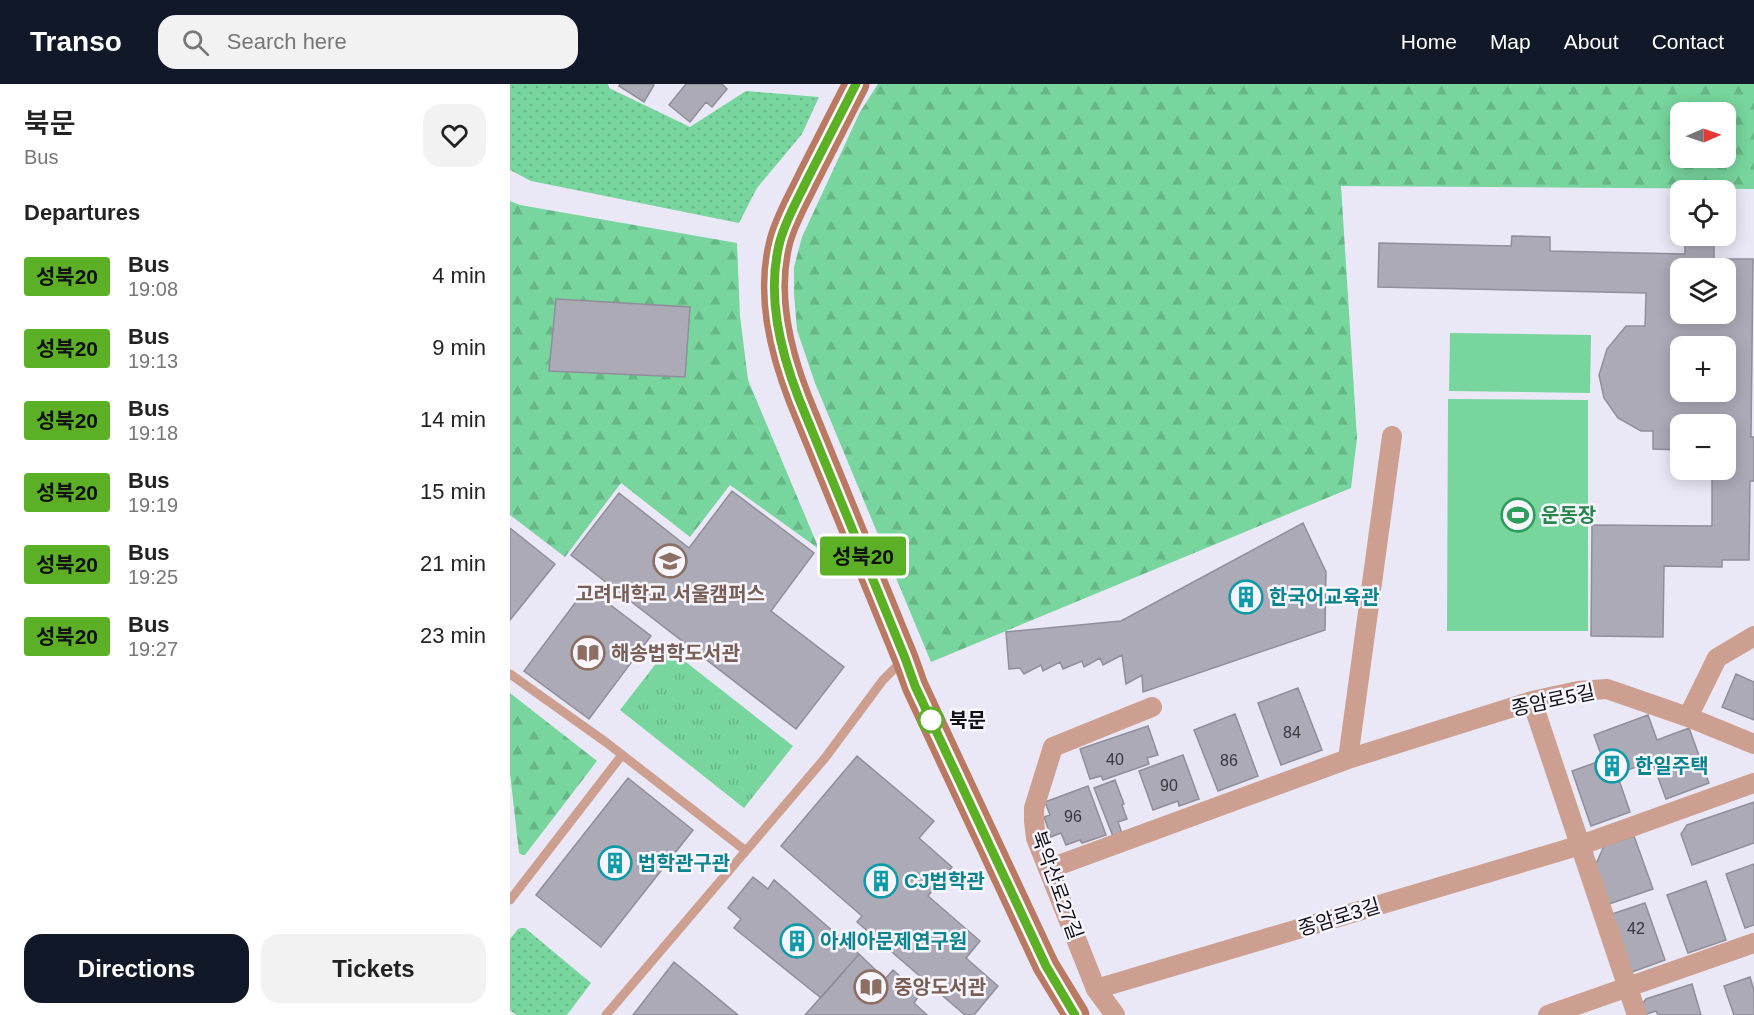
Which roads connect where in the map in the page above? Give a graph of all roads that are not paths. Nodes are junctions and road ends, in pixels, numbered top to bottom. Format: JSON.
{"nodes":[{"id":1,"x":856,"y":84,"type":"edge"},
{"id":2,"x":1392,"y":436,"type":"dead end"},
{"id":3,"x":1754,"y":636,"type":"edge"},
{"id":4,"x":905,"y":658,"type":"junction"},
{"id":5,"x":510,"y":674,"type":"edge"},
{"id":6,"x":1532,"y":701,"type":"junction"},
{"id":7,"x":1152,"y":707,"type":"dead end"},
{"id":8,"x":1688,"y":717,"type":"junction"},
{"id":9,"x":1754,"y":744,"type":"edge"},
{"id":10,"x":622,"y":755,"type":"junction"},
{"id":11,"x":1348,"y":759,"type":"junction"},
{"id":12,"x":1754,"y":783,"type":"edge"},
{"id":13,"x":1581,"y":845,"type":"junction"},
{"id":14,"x":746,"y":851,"type":"junction"},
{"id":15,"x":1048,"y":869,"type":"junction"},
{"id":16,"x":510,"y":900,"type":"edge"},
{"id":17,"x":1754,"y":943,"type":"edge"},
{"id":18,"x":1628,"y":987,"type":"junction"},
{"id":19,"x":1096,"y":989,"type":"junction"},
{"id":20,"x":606,"y":1015,"type":"edge"},
{"id":21,"x":1076,"y":1015,"type":"edge"},
{"id":22,"x":1115,"y":1015,"type":"edge"},
{"id":23,"x":1548,"y":1015,"type":"edge"},
{"id":24,"x":1637,"y":1015,"type":"edge"}],
"edges":[{"from":1,"to":4,"type":"street"},
{"from":2,"to":11,"type":"street"},
{"from":3,"to":8,"type":"street"},
{"from":4,"to":14,"type":"lane"},
{"from":4,"to":21,"type":"street"},
{"from":5,"to":10,"type":"lane"},
{"from":6,"to":8,"type":"street","name":"종암로5길"},
{"from":6,"to":11,"type":"street","name":"종암로5길"},
{"from":6,"to":13,"type":"street"},
{"from":7,"to":15,"type":"street","name":"북악산로27길"},
{"from":8,"to":9,"type":"street","name":"종암로5길"},
{"from":10,"to":14,"type":"lane"},
{"from":10,"to":16,"type":"lane"},
{"from":11,"to":15,"type":"street","name":"종암로5길"},
{"from":12,"to":13,"type":"street","name":"종암로3길"},
{"from":13,"to":18,"type":"street"},
{"from":13,"to":19,"type":"street","name":"종암로3길"},
{"from":14,"to":20,"type":"lane"},
{"from":15,"to":19,"type":"street","name":"북악산로27길"},
{"from":17,"to":18,"type":"street"},
{"from":18,"to":23,"type":"street"},
{"from":18,"to":24,"type":"street"},
{"from":19,"to":22,"type":"street","name":"북악산로27길"}]}
